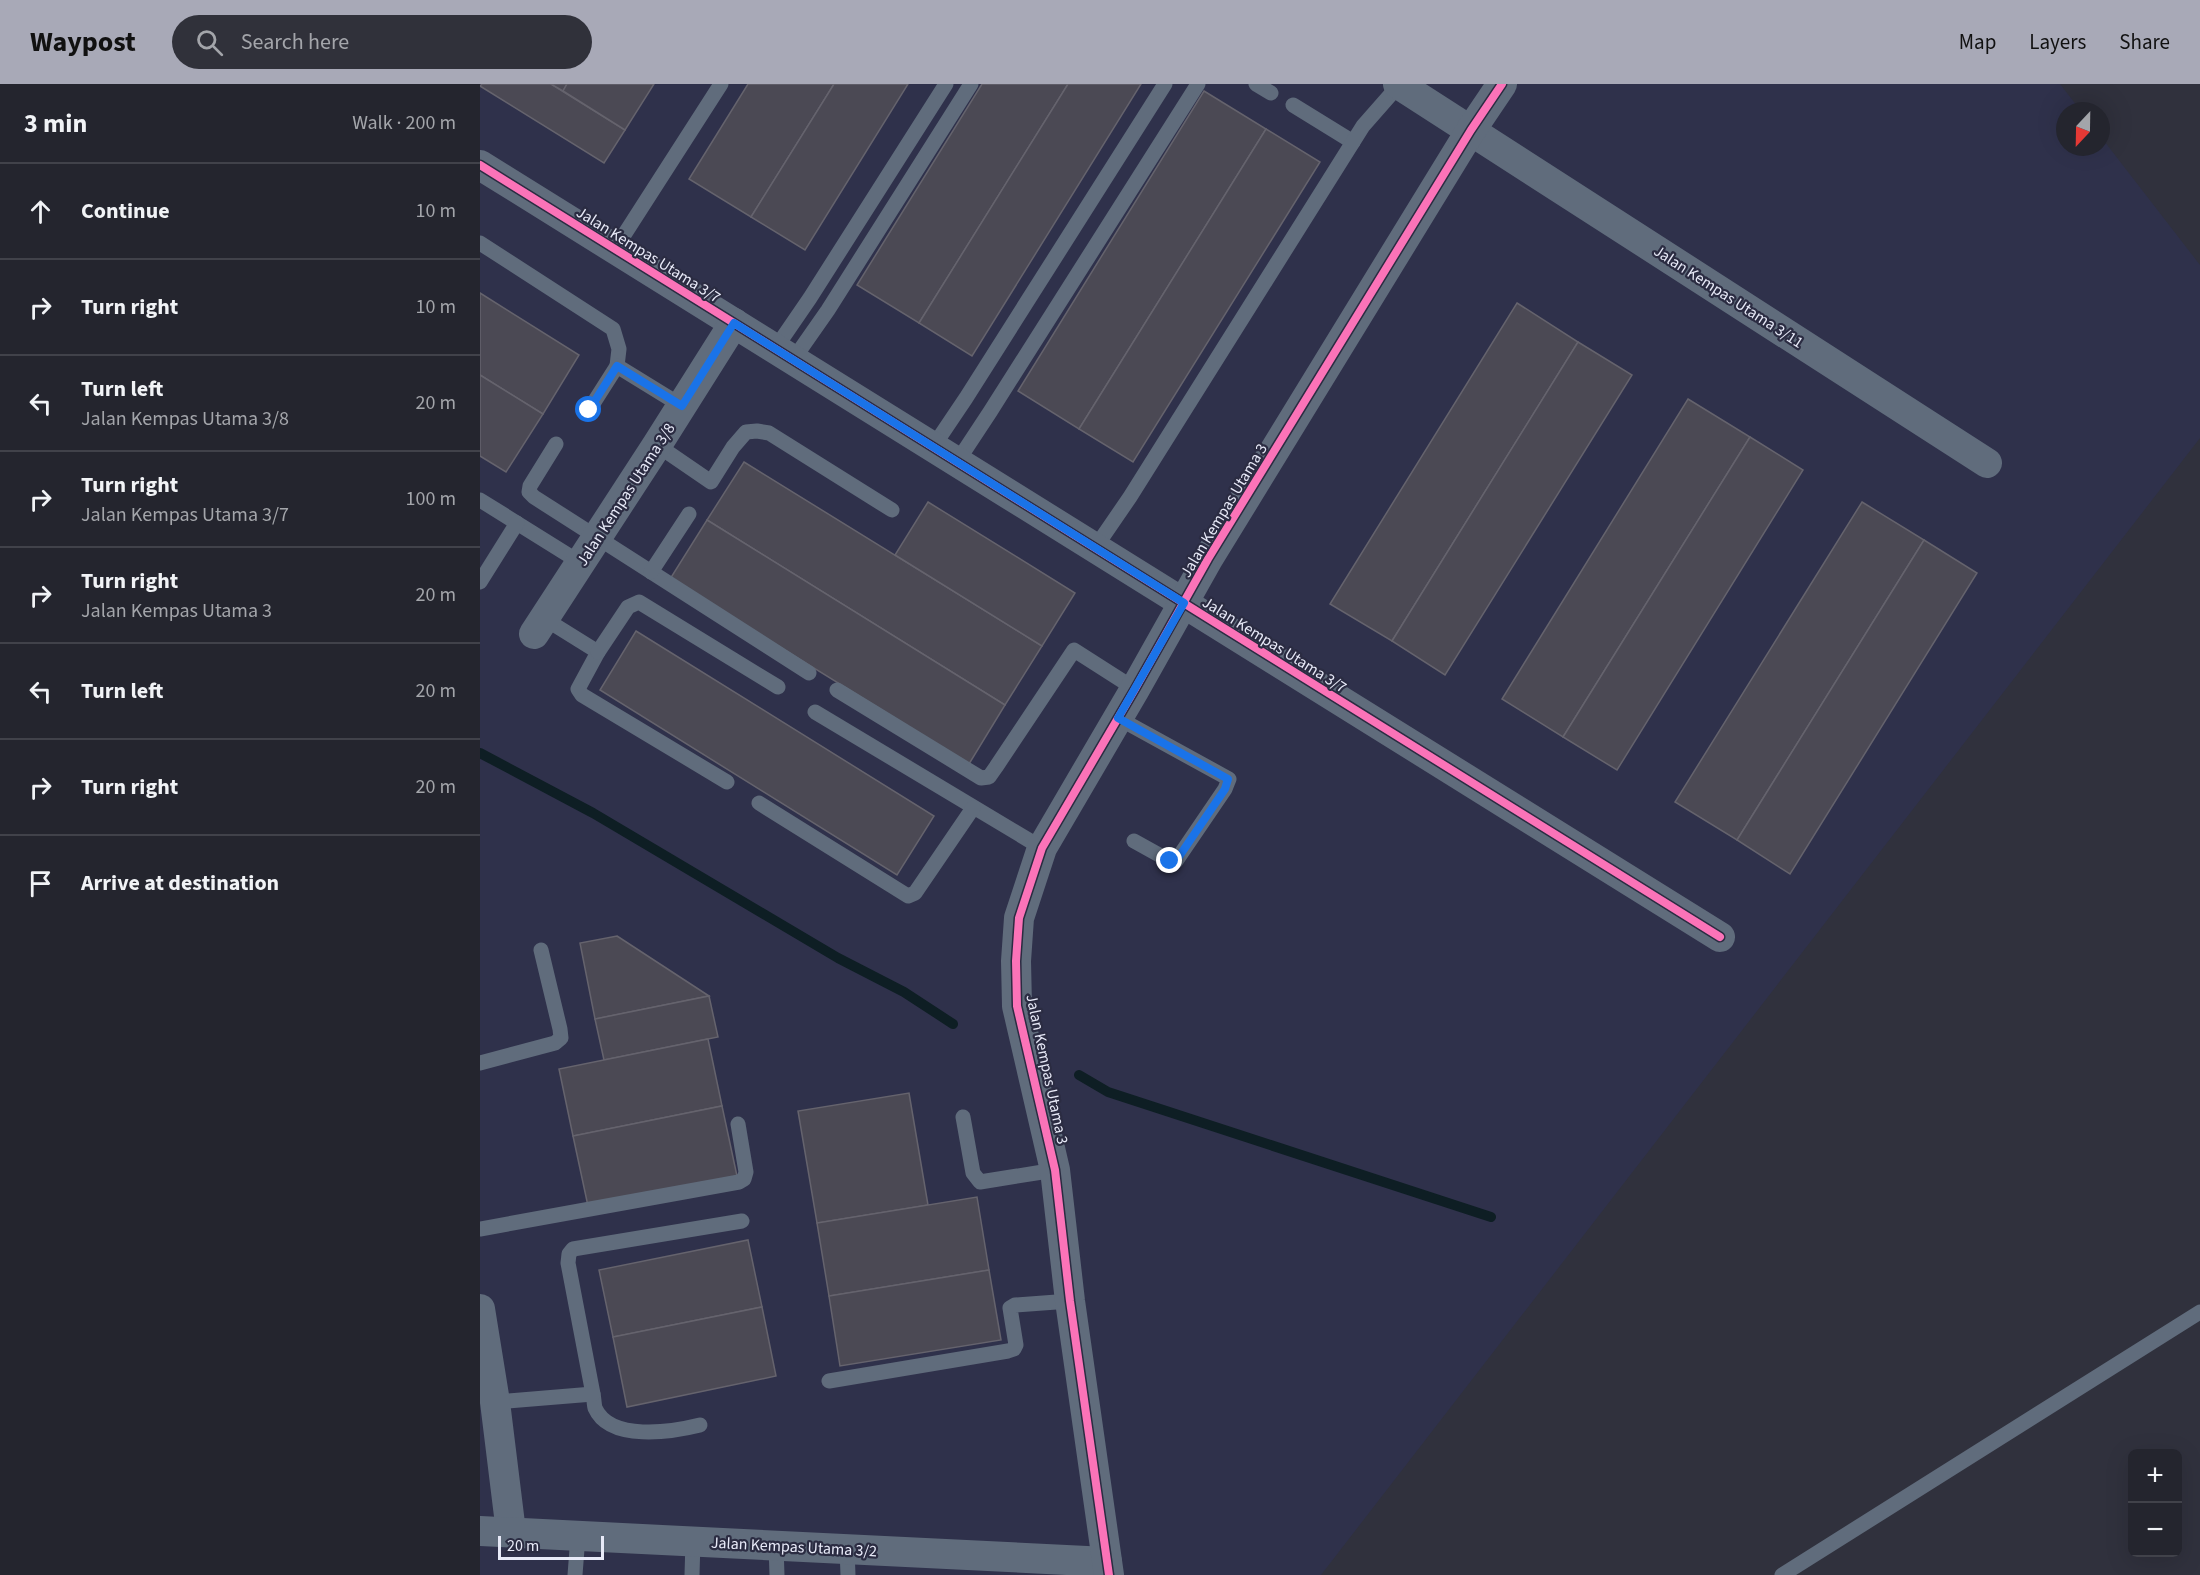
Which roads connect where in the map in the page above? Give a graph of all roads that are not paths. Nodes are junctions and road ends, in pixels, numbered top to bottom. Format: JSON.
{"nodes":[{"id":1,"x":721,"y":84,"type":"edge"},
{"id":2,"x":946,"y":84,"type":"edge"},
{"id":3,"x":971,"y":84,"type":"edge"},
{"id":4,"x":1165,"y":84,"type":"edge"},
{"id":5,"x":1198,"y":84,"type":"edge"},
{"id":6,"x":1256,"y":84,"type":"edge"},
{"id":7,"x":1398,"y":84,"type":"edge"},
{"id":8,"x":1502,"y":84,"type":"edge"},
{"id":9,"x":1270,"y":93,"type":"dead end"},
{"id":10,"x":1293,"y":105,"type":"dead end"},
{"id":11,"x":1471,"y":130,"type":"junction"},
{"id":12,"x":1353,"y":141,"type":"junction"},
{"id":13,"x":480,"y":165,"type":"edge"},
{"id":14,"x":480,"y":243,"type":"edge"},
{"id":15,"x":615,"y":249,"type":"junction"},
{"id":16,"x":734,"y":323,"type":"junction"},
{"id":17,"x":784,"y":355,"type":"junction"},
{"id":18,"x":617,"y":366,"type":"junction"},
{"id":19,"x":682,"y":406,"type":"junction"},
{"id":20,"x":589,"y":410,"type":"dead end"},
{"id":21,"x":556,"y":444,"type":"dead end"},
{"id":22,"x":657,"y":445,"type":"junction"},
{"id":23,"x":945,"y":454,"type":"junction"},
{"id":24,"x":1987,"y":463,"type":"dead end"},
{"id":25,"x":480,"y":500,"type":"edge"},
{"id":26,"x":892,"y":510,"type":"dead end"},
{"id":27,"x":689,"y":514,"type":"dead end"},
{"id":28,"x":517,"y":523,"type":"junction"},
{"id":29,"x":598,"y":537,"type":"junction"},
{"id":30,"x":1095,"y":548,"type":"junction"},
{"id":31,"x":581,"y":563,"type":"junction"},
{"id":32,"x":651,"y":572,"type":"junction"},
{"id":33,"x":480,"y":582,"type":"edge"},
{"id":34,"x":1184,"y":603,"type":"junction"},
{"id":35,"x":539,"y":626,"type":"joint"},
{"id":36,"x":598,"y":652,"type":"junction"},
{"id":37,"x":808,"y":673,"type":"dead end"},
{"id":38,"x":778,"y":687,"type":"dead end"},
{"id":39,"x":1135,"y":689,"type":"junction"},
{"id":40,"x":837,"y":690,"type":"dead end"},
{"id":41,"x":815,"y":711,"type":"dead end"},
{"id":42,"x":1118,"y":718,"type":"junction"},
{"id":43,"x":727,"y":783,"type":"dead end"},
{"id":44,"x":759,"y":803,"type":"dead end"},
{"id":45,"x":973,"y":808,"type":"junction"},
{"id":46,"x":1134,"y":842,"type":"dead end"},
{"id":47,"x":1042,"y":848,"type":"junction"},
{"id":48,"x":1720,"y":937,"type":"dead end"},
{"id":49,"x":541,"y":950,"type":"dead end"},
{"id":50,"x":480,"y":1063,"type":"edge"},
{"id":51,"x":963,"y":1117,"type":"dead end"},
{"id":52,"x":738,"y":1124,"type":"dead end"},
{"id":53,"x":1055,"y":1170,"type":"junction"},
{"id":54,"x":742,"y":1221,"type":"dead end"},
{"id":55,"x":480,"y":1230,"type":"edge"},
{"id":56,"x":1070,"y":1301,"type":"junction"},
{"id":57,"x":480,"y":1309,"type":"edge"},
{"id":58,"x":2200,"y":1312,"type":"edge"},
{"id":59,"x":483,"y":1341,"type":"edge"},
{"id":60,"x":829,"y":1381,"type":"dead end"},
{"id":61,"x":593,"y":1394,"type":"junction"},
{"id":62,"x":495,"y":1402,"type":"junction"},
{"id":63,"x":700,"y":1425,"type":"dead end"},
{"id":64,"x":480,"y":1531,"type":"edge"},
{"id":65,"x":511,"y":1532,"type":"junction"},
{"id":66,"x":578,"y":1536,"type":"junction"},
{"id":67,"x":693,"y":1541,"type":"junction"},
{"id":68,"x":776,"y":1546,"type":"junction"},
{"id":69,"x":848,"y":1562,"type":"edge"},
{"id":70,"x":980,"y":1565,"type":"edge"},
{"id":71,"x":1108,"y":1568,"type":"edge"},
{"id":72,"x":575,"y":1575,"type":"edge"},
{"id":73,"x":692,"y":1575,"type":"edge"},
{"id":74,"x":777,"y":1575,"type":"edge"},
{"id":75,"x":1782,"y":1575,"type":"edge"}],
"edges":[{"from":1,"to":15,"type":"lane"},
{"from":2,"to":17,"type":"lane"},
{"from":3,"to":17,"type":"lane"},
{"from":4,"to":23,"type":"lane"},
{"from":5,"to":23,"type":"lane"},
{"from":6,"to":9,"type":"lane"},
{"from":7,"to":11,"type":"street","name":"Jalan Kempas Utama 3/11"},
{"from":7,"to":12,"type":"lane"},
{"from":8,"to":11,"type":"street","name":"Jalan Kempas Utama 3"},
{"from":10,"to":12,"type":"lane"},
{"from":11,"to":24,"type":"street","name":"Jalan Kempas Utama 3/11"},
{"from":11,"to":34,"type":"street","name":"Jalan Kempas Utama 3"},
{"from":12,"to":30,"type":"lane"},
{"from":13,"to":15,"type":"street","name":"Jalan Kempas Utama 3/7"},
{"from":14,"to":18,"type":"lane"},
{"from":15,"to":16,"type":"street","name":"Jalan Kempas Utama 3/7"},
{"from":16,"to":17,"type":"street","name":"Jalan Kempas Utama 3/7"},
{"from":16,"to":19,"type":"street","name":"Jalan Kempas Utama 3/8"},
{"from":17,"to":23,"type":"street","name":"Jalan Kempas Utama 3/7"},
{"from":18,"to":19,"type":"lane"},
{"from":18,"to":20,"type":"lane"},
{"from":19,"to":22,"type":"street","name":"Jalan Kempas Utama 3/8"},
{"from":21,"to":29,"type":"lane"},
{"from":22,"to":26,"type":"lane"},
{"from":22,"to":29,"type":"street","name":"Jalan Kempas Utama 3/8"},
{"from":23,"to":30,"type":"street","name":"Jalan Kempas Utama 3/7"},
{"from":25,"to":28,"type":"lane"},
{"from":27,"to":32,"type":"lane"},
{"from":28,"to":31,"type":"lane"},
{"from":28,"to":33,"type":"lane"},
{"from":29,"to":31,"type":"street","name":"Jalan Kempas Utama 3/8"},
{"from":29,"to":32,"type":"lane"},
{"from":30,"to":34,"type":"street","name":"Jalan Kempas Utama 3/7"},
{"from":31,"to":35,"type":"street","name":"Jalan Kempas Utama 3/8"},
{"from":32,"to":37,"type":"lane"},
{"from":34,"to":39,"type":"street","name":"Jalan Kempas Utama 3"},
{"from":34,"to":48,"type":"street","name":"Jalan Kempas Utama 3/7"},
{"from":35,"to":36,"type":"lane"},
{"from":36,"to":38,"type":"lane"},
{"from":36,"to":43,"type":"lane"},
{"from":39,"to":40,"type":"lane"},
{"from":39,"to":42,"type":"street","name":"Jalan Kempas Utama 3"},
{"from":41,"to":45,"type":"lane"},
{"from":42,"to":46,"type":"lane"},
{"from":42,"to":47,"type":"street","name":"Jalan Kempas Utama 3"},
{"from":44,"to":45,"type":"lane"},
{"from":45,"to":47,"type":"lane"},
{"from":47,"to":53,"type":"street","name":"Jalan Kempas Utama 3"},
{"from":49,"to":50,"type":"lane"},
{"from":51,"to":53,"type":"lane"},
{"from":52,"to":55,"type":"lane"},
{"from":53,"to":56,"type":"street","name":"Jalan Kempas Utama 3"},
{"from":54,"to":61,"type":"lane"},
{"from":56,"to":60,"type":"lane"},
{"from":56,"to":71,"type":"street","name":"Jalan Kempas Utama 3"},
{"from":57,"to":59,"type":"street"},
{"from":58,"to":75,"type":"lane"},
{"from":59,"to":62,"type":"street"},
{"from":61,"to":62,"type":"lane"},
{"from":61,"to":63,"type":"lane"},
{"from":62,"to":65,"type":"street"},
{"from":64,"to":65,"type":"street","name":"Jalan Kempas Utama 3/2"},
{"from":65,"to":66,"type":"street","name":"Jalan Kempas Utama 3/2"},
{"from":66,"to":67,"type":"street","name":"Jalan Kempas Utama 3/2"},
{"from":66,"to":72,"type":"lane"},
{"from":67,"to":68,"type":"street","name":"Jalan Kempas Utama 3/2"},
{"from":67,"to":73,"type":"lane"},
{"from":68,"to":69,"type":"street","name":"Jalan Kempas Utama 3/2"},
{"from":68,"to":74,"type":"lane"},
{"from":69,"to":70,"type":"street","name":"Jalan Kempas Utama 3/2"},
{"from":70,"to":71,"type":"street","name":"Jalan Kempas Utama 3/2"}]}
